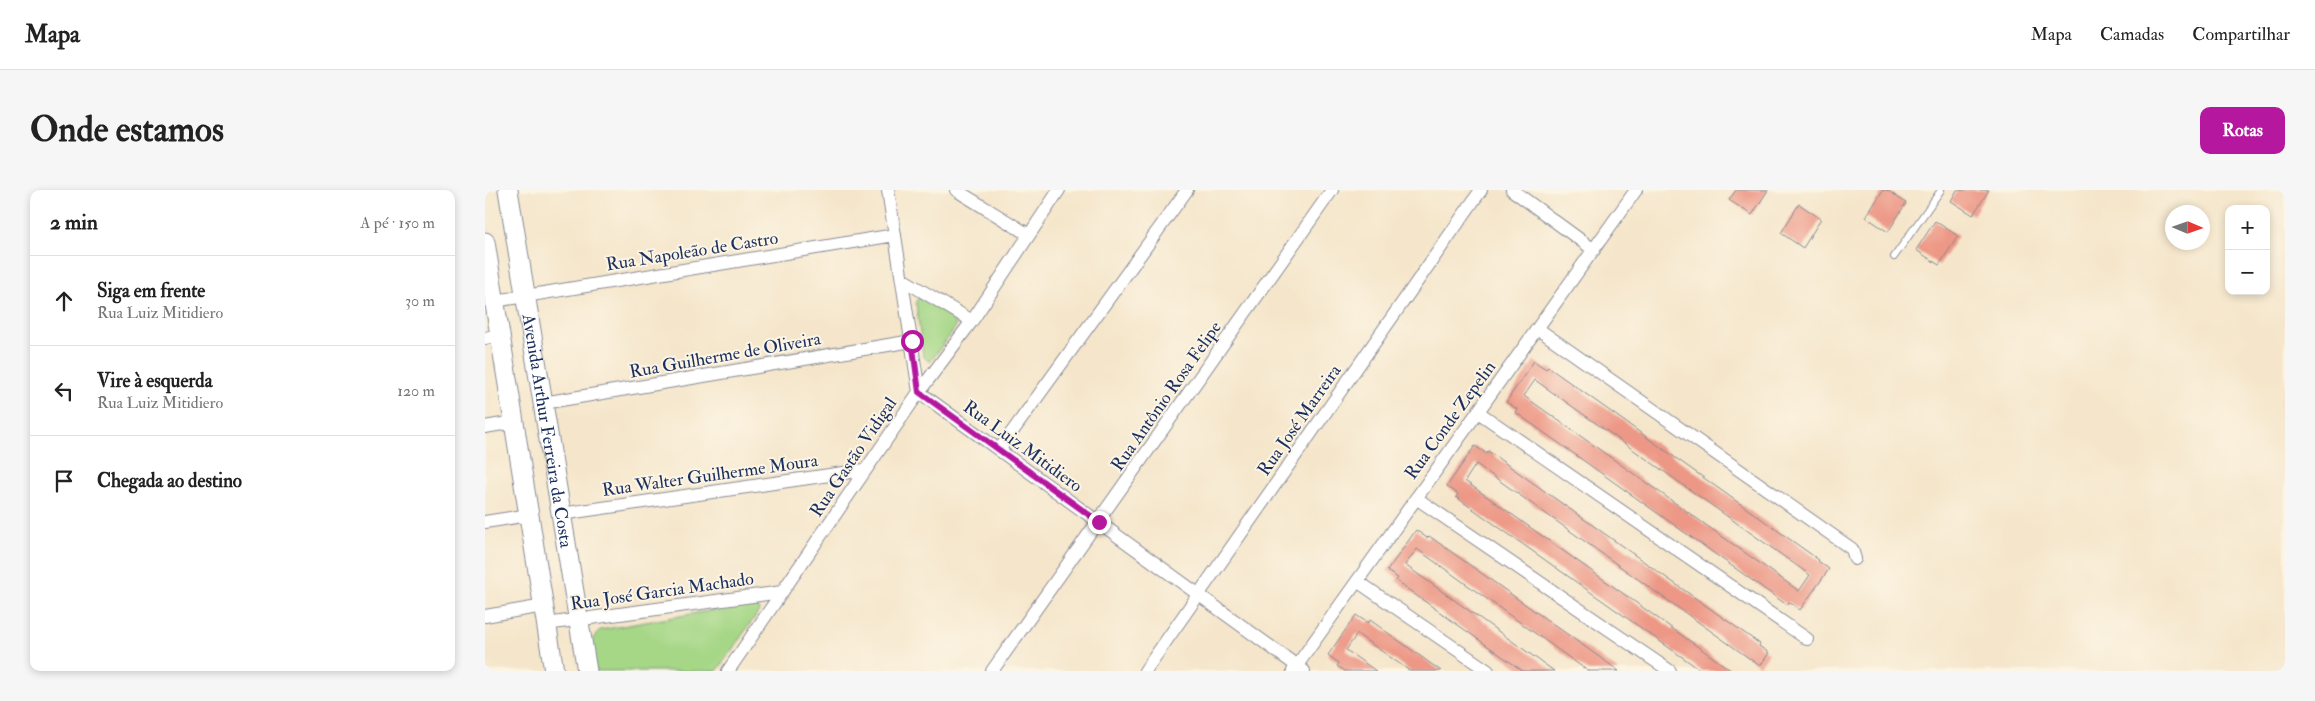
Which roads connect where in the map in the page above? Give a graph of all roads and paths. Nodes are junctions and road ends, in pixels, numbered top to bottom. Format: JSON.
{"nodes":[{"id":1,"x":508,"y":190,"type":"edge"},
{"id":2,"x":888,"y":190,"type":"edge"},
{"id":3,"x":956,"y":190,"type":"edge"},
{"id":4,"x":1059,"y":190,"type":"edge"},
{"id":5,"x":1187,"y":190,"type":"edge"},
{"id":6,"x":1332,"y":190,"type":"edge"},
{"id":7,"x":1481,"y":190,"type":"edge"},
{"id":8,"x":1512,"y":190,"type":"edge"},
{"id":9,"x":1637,"y":190,"type":"edge"},
{"id":10,"x":1941,"y":190,"type":"edge"},
{"id":11,"x":895,"y":235,"type":"junction"},
{"id":12,"x":1029,"y":235,"type":"junction"},
{"id":13,"x":485,"y":245,"type":"edge"},
{"id":14,"x":1594,"y":250,"type":"junction"},
{"id":15,"x":1895,"y":257,"type":"dead end"},
{"id":16,"x":902,"y":279,"type":"junction"},
{"id":17,"x":525,"y":297,"type":"junction"},
{"id":18,"x":495,"y":301,"type":"junction"},
{"id":19,"x":972,"y":321,"type":"junction"},
{"id":20,"x":1538,"y":329,"type":"junction"},
{"id":21,"x":492,"y":336,"type":"edge"},
{"id":22,"x":912,"y":341,"type":"junction"},
{"id":23,"x":919,"y":392,"type":"junction"},
{"id":24,"x":543,"y":403,"type":"junction"},
{"id":25,"x":1478,"y":412,"type":"junction"},
{"id":26,"x":514,"y":422,"type":"junction"},
{"id":27,"x":485,"y":427,"type":"edge"},
{"id":28,"x":999,"y":450,"type":"junction"},
{"id":29,"x":864,"y":470,"type":"junction"},
{"id":30,"x":1416,"y":498,"type":"junction"},
{"id":31,"x":561,"y":514,"type":"junction"},
{"id":32,"x":529,"y":515,"type":"junction"},
{"id":33,"x":485,"y":522,"type":"edge"},
{"id":34,"x":1099,"y":522,"type":"junction"},
{"id":35,"x":1855,"y":559,"type":"dead end"},
{"id":36,"x":1357,"y":581,"type":"junction"},
{"id":37,"x":783,"y":592,"type":"junction"},
{"id":38,"x":1198,"y":594,"type":"junction"},
{"id":39,"x":545,"y":615,"type":"junction"},
{"id":40,"x":485,"y":616,"type":"edge"},
{"id":41,"x":578,"y":620,"type":"junction"},
{"id":42,"x":1807,"y":639,"type":"dead end"},
{"id":43,"x":1298,"y":669,"type":"edge"},
{"id":44,"x":554,"y":671,"type":"edge"},
{"id":45,"x":587,"y":671,"type":"edge"},
{"id":46,"x":728,"y":671,"type":"edge"},
{"id":47,"x":992,"y":671,"type":"edge"},
{"id":48,"x":1145,"y":671,"type":"edge"},
{"id":49,"x":1487,"y":671,"type":"edge"},
{"id":50,"x":1670,"y":671,"type":"edge"}],
"edges":[{"from":1,"to":17,"type":"street","name":"Avenida Arthur Ferreira da Costa"},
{"from":2,"to":11,"type":"street"},
{"from":3,"to":12,"type":"street"},
{"from":4,"to":12,"type":"street","name":"Rua Gastão Vidigal"},
{"from":5,"to":28,"type":"street"},
{"from":6,"to":34,"type":"street","name":"Rua Antônio Rosa Felipe"},
{"from":7,"to":38,"type":"street","name":"Rua José Marreira"},
{"from":8,"to":14,"type":"street"},
{"from":9,"to":14,"type":"street","name":"Rua Conde Zepelin"},
{"from":10,"to":15,"type":"lane"},
{"from":11,"to":16,"type":"street"},
{"from":11,"to":17,"type":"street","name":"Rua Napoleão de Castro"},
{"from":12,"to":19,"type":"street","name":"Rua Gastão Vidigal"},
{"from":13,"to":18,"type":"street","name":"Avenida Arthur Ferreira da Costa"},
{"from":14,"to":20,"type":"street","name":"Rua Conde Zepelin"},
{"from":16,"to":19,"type":"street"},
{"from":16,"to":22,"type":"street"},
{"from":17,"to":18,"type":"street","name":"Rua Napoleão de Castro"},
{"from":17,"to":24,"type":"street","name":"Avenida Arthur Ferreira da Costa"},
{"from":18,"to":21,"type":"street","name":"Avenida Arthur Ferreira da Costa"},
{"from":19,"to":23,"type":"street","name":"Rua Gastão Vidigal"},
{"from":20,"to":25,"type":"street","name":"Rua Conde Zepelin"},
{"from":20,"to":35,"type":"street"},
{"from":21,"to":26,"type":"street","name":"Avenida Arthur Ferreira da Costa"},
{"from":22,"to":23,"type":"street"},
{"from":22,"to":24,"type":"street","name":"Rua Guilherme de Oliveira"},
{"from":23,"to":28,"type":"street","name":"Rua Luiz Mitidiero"},
{"from":23,"to":29,"type":"street","name":"Rua Gastão Vidigal"},
{"from":24,"to":31,"type":"street","name":"Avenida Arthur Ferreira da Costa"},
{"from":25,"to":30,"type":"street","name":"Rua Conde Zepelin"},
{"from":25,"to":42,"type":"street"},
{"from":26,"to":27,"type":"street"},
{"from":26,"to":32,"type":"street","name":"Avenida Arthur Ferreira da Costa"},
{"from":28,"to":34,"type":"street","name":"Rua Luiz Mitidiero"},
{"from":29,"to":31,"type":"street","name":"Rua Walter Guilherme Moura"},
{"from":29,"to":37,"type":"street","name":"Rua Gastão Vidigal"},
{"from":30,"to":36,"type":"street","name":"Rua Conde Zepelin"},
{"from":30,"to":50,"type":"street"},
{"from":31,"to":41,"type":"street","name":"Avenida Arthur Ferreira da Costa"},
{"from":32,"to":33,"type":"street"},
{"from":32,"to":39,"type":"street","name":"Avenida Arthur Ferreira da Costa"},
{"from":34,"to":38,"type":"street","name":"Rua Luiz Mitidiero"},
{"from":34,"to":47,"type":"street","name":"Rua Antônio Rosa Felipe"},
{"from":36,"to":43,"type":"street","name":"Rua Conde Zepelin"},
{"from":36,"to":49,"type":"street"},
{"from":37,"to":41,"type":"street","name":"Rua José Garcia Machado"},
{"from":37,"to":46,"type":"street","name":"Rua Gastão Vidigal"},
{"from":38,"to":43,"type":"street","name":"Rua Luiz Mitidiero"},
{"from":38,"to":48,"type":"street","name":"Rua José Marreira"},
{"from":39,"to":40,"type":"street","name":"Rua José Garcia Machado"},
{"from":39,"to":41,"type":"street","name":"Rua José Garcia Machado"},
{"from":39,"to":44,"type":"street","name":"Avenida Arthur Ferreira da Costa"},
{"from":41,"to":45,"type":"street","name":"Avenida Arthur Ferreira da Costa"}]}
